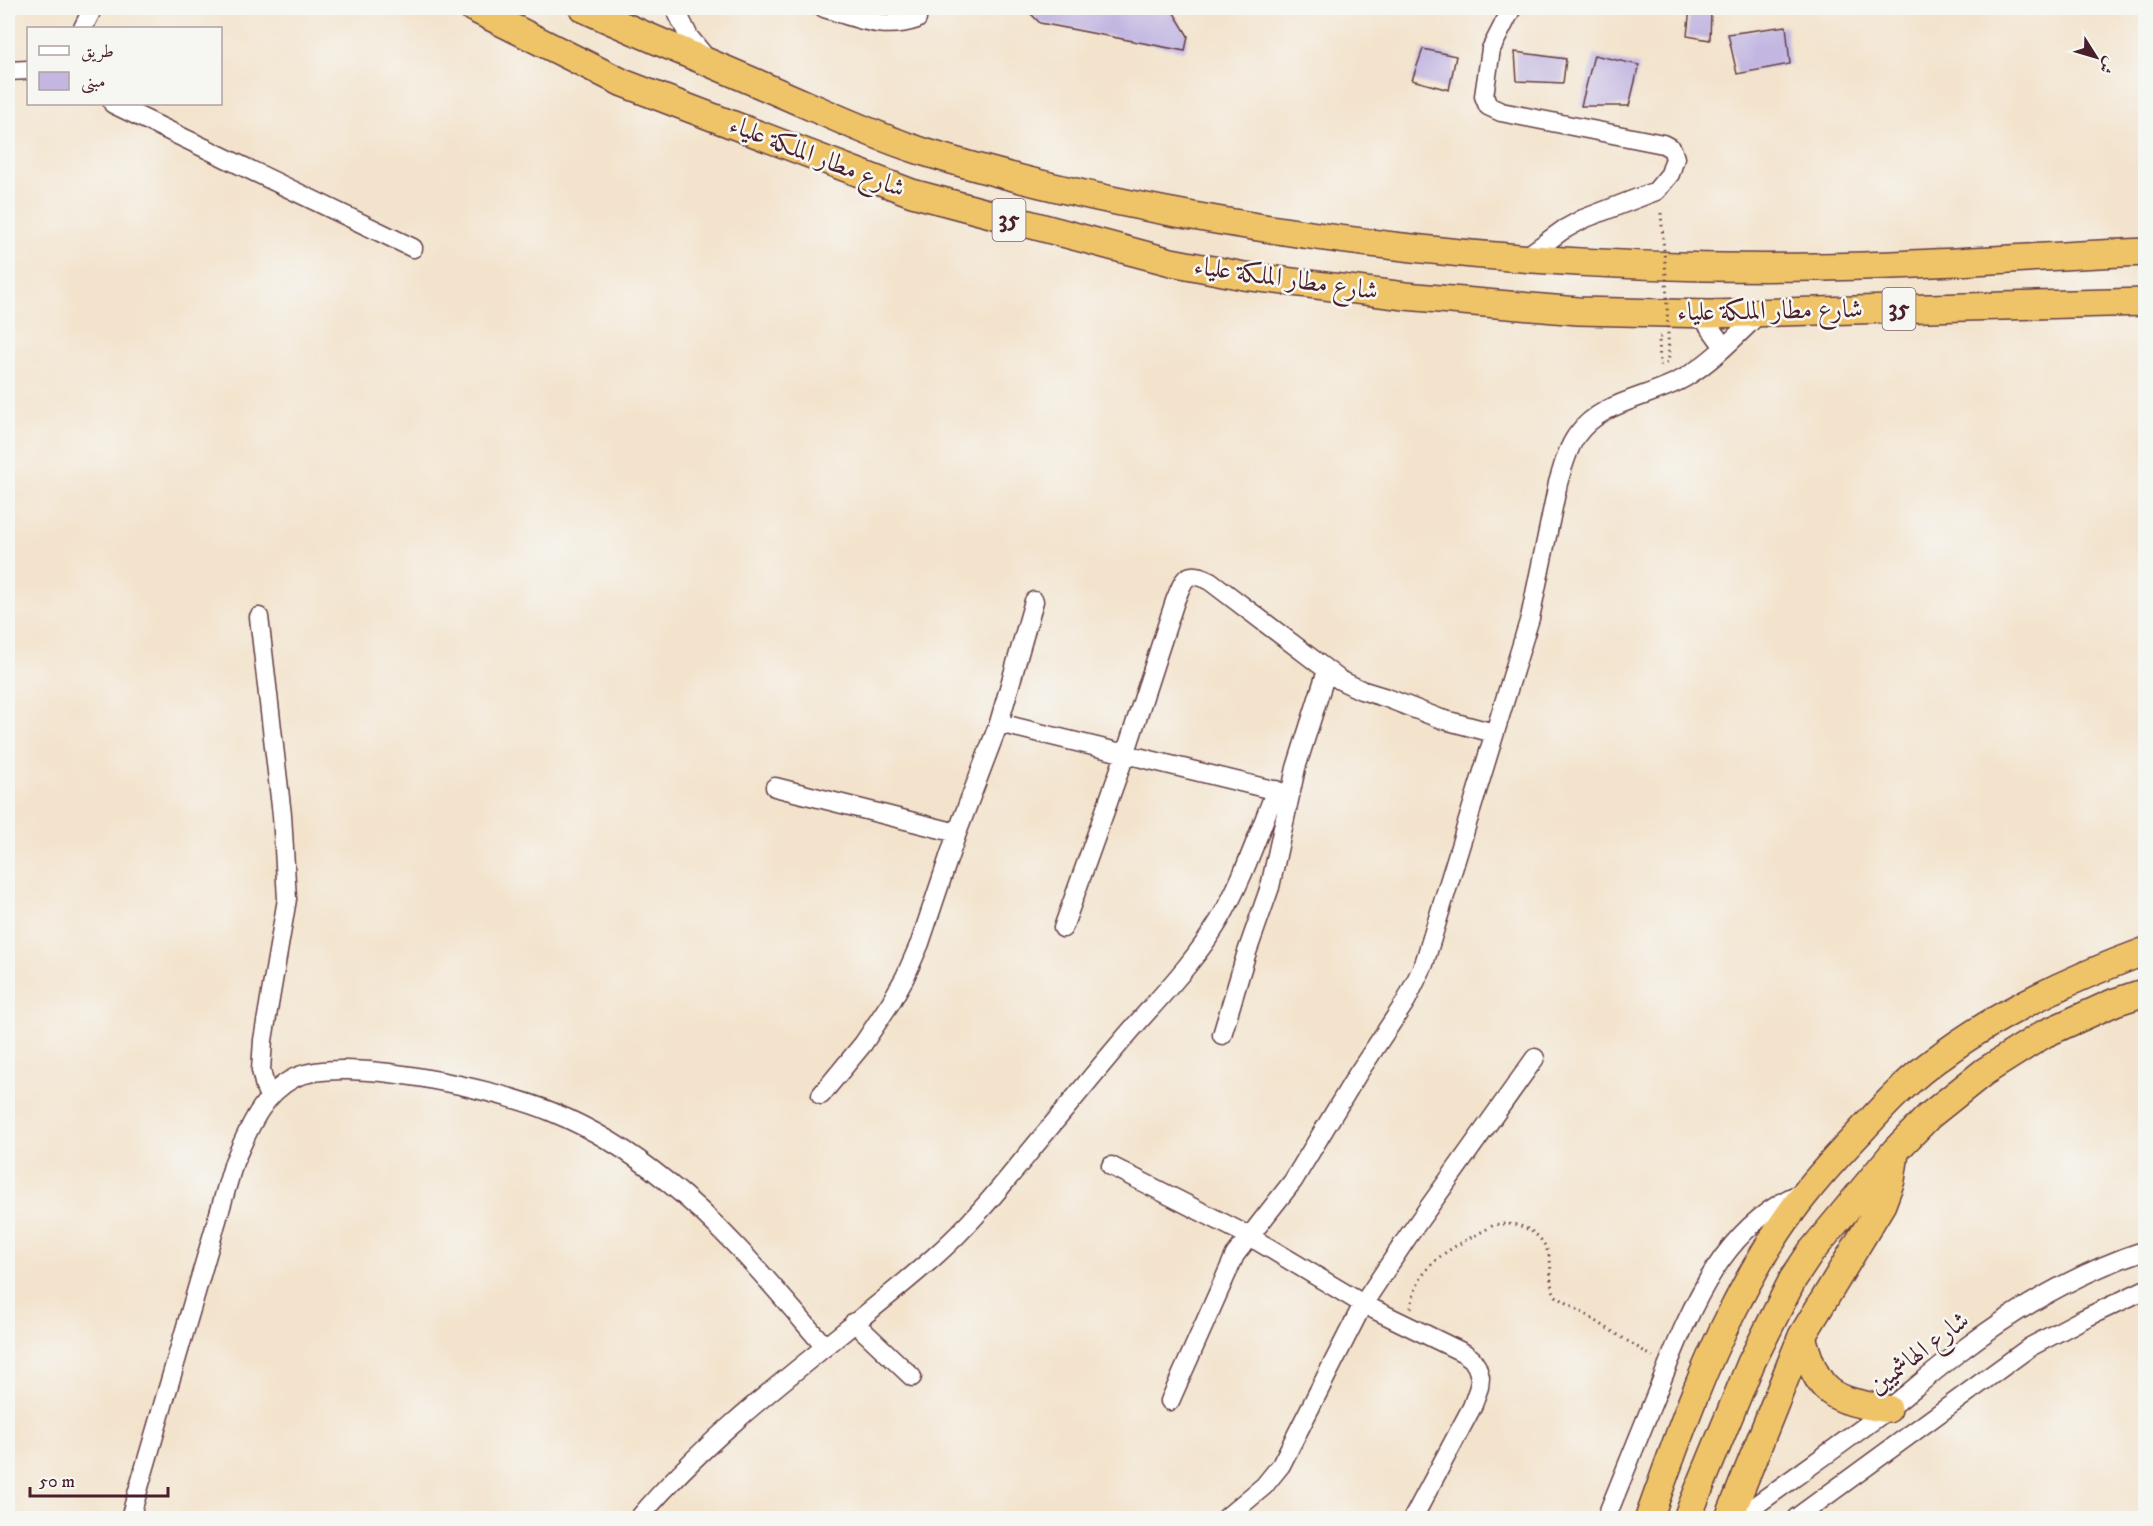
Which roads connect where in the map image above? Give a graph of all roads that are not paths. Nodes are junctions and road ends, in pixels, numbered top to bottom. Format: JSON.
{"nodes":[{"id":1,"x":93,"y":8,"type":"edge"},
{"id":2,"x":473,"y":8,"type":"edge"},
{"id":3,"x":583,"y":8,"type":"edge"},
{"id":4,"x":675,"y":8,"type":"edge"},
{"id":5,"x":824,"y":8,"type":"edge"},
{"id":6,"x":1512,"y":8,"type":"edge"},
{"id":7,"x":917,"y":19,"type":"dead end"},
{"id":8,"x":84,"y":27,"type":"edge"},
{"id":9,"x":710,"y":63,"type":"junction"},
{"id":10,"x":27,"y":70,"type":"edge"},
{"id":11,"x":8,"y":72,"type":"edge"},
{"id":12,"x":115,"y":105,"type":"edge"},
{"id":13,"x":1572,"y":225,"type":"junction"},
{"id":14,"x":2145,"y":235,"type":"edge"},
{"id":15,"x":413,"y":248,"type":"dead end"},
{"id":16,"x":2145,"y":252,"type":"edge"},
{"id":17,"x":2088,"y":254,"type":"junction"},
{"id":18,"x":1523,"y":259,"type":"junction"},
{"id":19,"x":1576,"y":262,"type":"junction"},
{"id":20,"x":2145,"y":302,"type":"edge"},
{"id":21,"x":1760,"y":313,"type":"junction"},
{"id":22,"x":1700,"y":314,"type":"junction"},
{"id":23,"x":1724,"y":346,"type":"junction"},
{"id":24,"x":1034,"y":601,"type":"dead end"},
{"id":25,"x":259,"y":618,"type":"dead end"},
{"id":26,"x":1327,"y":670,"type":"junction"},
{"id":27,"x":999,"y":723,"type":"junction"},
{"id":28,"x":1494,"y":733,"type":"junction"},
{"id":29,"x":1125,"y":755,"type":"junction"},
{"id":30,"x":775,"y":787,"type":"dead end"},
{"id":31,"x":1283,"y":792,"type":"junction"},
{"id":32,"x":957,"y":833,"type":"junction"},
{"id":33,"x":1063,"y":928,"type":"dead end"},
{"id":34,"x":2145,"y":951,"type":"edge"},
{"id":35,"x":2145,"y":992,"type":"edge"},
{"id":36,"x":1222,"y":1035,"type":"dead end"},
{"id":37,"x":1535,"y":1058,"type":"dead end"},
{"id":38,"x":821,"y":1095,"type":"dead end"},
{"id":39,"x":269,"y":1097,"type":"junction"},
{"id":40,"x":1895,"y":1152,"type":"junction"},
{"id":41,"x":1111,"y":1166,"type":"dead end"},
{"id":42,"x":1808,"y":1190,"type":"junction"},
{"id":43,"x":1249,"y":1236,"type":"junction"},
{"id":44,"x":2145,"y":1250,"type":"edge"},
{"id":45,"x":2145,"y":1289,"type":"edge"},
{"id":46,"x":1363,"y":1304,"type":"junction"},
{"id":47,"x":854,"y":1322,"type":"junction"},
{"id":48,"x":1802,"y":1336,"type":"junction"},
{"id":49,"x":825,"y":1347,"type":"junction"},
{"id":50,"x":912,"y":1377,"type":"dead end"},
{"id":51,"x":1170,"y":1401,"type":"dead end"},
{"id":52,"x":1888,"y":1409,"type":"junction"},
{"id":53,"x":130,"y":1518,"type":"edge"},
{"id":54,"x":639,"y":1518,"type":"edge"},
{"id":55,"x":1226,"y":1518,"type":"edge"},
{"id":56,"x":1413,"y":1518,"type":"edge"},
{"id":57,"x":1606,"y":1518,"type":"edge"},
{"id":58,"x":1649,"y":1518,"type":"edge"},
{"id":59,"x":1687,"y":1518,"type":"edge"},
{"id":60,"x":1729,"y":1518,"type":"edge"},
{"id":61,"x":1738,"y":1518,"type":"edge"},
{"id":62,"x":1796,"y":1518,"type":"edge"}],
"edges":[{"from":1,"to":8,"type":"street"},
{"from":2,"to":22,"type":"highway","name":"شارع مطار الملكة علياء","number":"35"},
{"from":3,"to":9,"type":"highway","name":"شارع مطار الملكة علياء","number":"35"},
{"from":4,"to":9,"type":"street"},
{"from":5,"to":7,"type":"street"},
{"from":6,"to":13,"type":"street"},
{"from":9,"to":18,"type":"highway","name":"شارع مطار الملكة علياء","number":"35"},
{"from":10,"to":11,"type":"street"},
{"from":12,"to":15,"type":"street"},
{"from":13,"to":18,"type":"street"},
{"from":13,"to":19,"type":"street"},
{"from":14,"to":17,"type":"highway","number":"35"},
{"from":16,"to":17,"type":"highway","name":"شارع مطار الملكة علياء","number":"35"},
{"from":17,"to":19,"type":"highway","name":"شارع مطار الملكة علياء","number":"35"},
{"from":18,"to":19,"type":"highway","name":"شارع مطار الملكة علياء","number":"35"},
{"from":20,"to":21,"type":"highway","name":"شارع مطار الملكة علياء","number":"35"},
{"from":21,"to":22,"type":"highway","name":"شارع مطار الملكة علياء","number":"35"},
{"from":21,"to":23,"type":"street"},
{"from":22,"to":23,"type":"street"},
{"from":23,"to":28,"type":"street"},
{"from":24,"to":27,"type":"street"},
{"from":25,"to":39,"type":"street"},
{"from":26,"to":28,"type":"street"},
{"from":26,"to":29,"type":"street"},
{"from":26,"to":31,"type":"street"},
{"from":27,"to":29,"type":"street"},
{"from":27,"to":32,"type":"street"},
{"from":28,"to":43,"type":"street"},
{"from":29,"to":31,"type":"street"},
{"from":29,"to":33,"type":"street"},
{"from":30,"to":32,"type":"street"},
{"from":31,"to":36,"type":"street"},
{"from":31,"to":47,"type":"street"},
{"from":32,"to":38,"type":"street"},
{"from":34,"to":42,"type":"highway"},
{"from":35,"to":40,"type":"highway"},
{"from":37,"to":46,"type":"street"},
{"from":39,"to":49,"type":"street"},
{"from":39,"to":53,"type":"street"},
{"from":40,"to":48,"type":"highway"},
{"from":40,"to":59,"type":"highway"},
{"from":41,"to":43,"type":"street"},
{"from":42,"to":57,"type":"street"},
{"from":42,"to":58,"type":"highway"},
{"from":43,"to":46,"type":"street"},
{"from":43,"to":51,"type":"street"},
{"from":44,"to":52,"type":"street","name":"شارع الهاشميين"},
{"from":45,"to":62,"type":"street"},
{"from":46,"to":55,"type":"street"},
{"from":46,"to":56,"type":"street"},
{"from":47,"to":49,"type":"street"},
{"from":47,"to":50,"type":"street"},
{"from":48,"to":52,"type":"highway"},
{"from":48,"to":60,"type":"highway"},
{"from":49,"to":54,"type":"street"},
{"from":52,"to":61,"type":"street","name":"شارع الهاشميين"}]}
